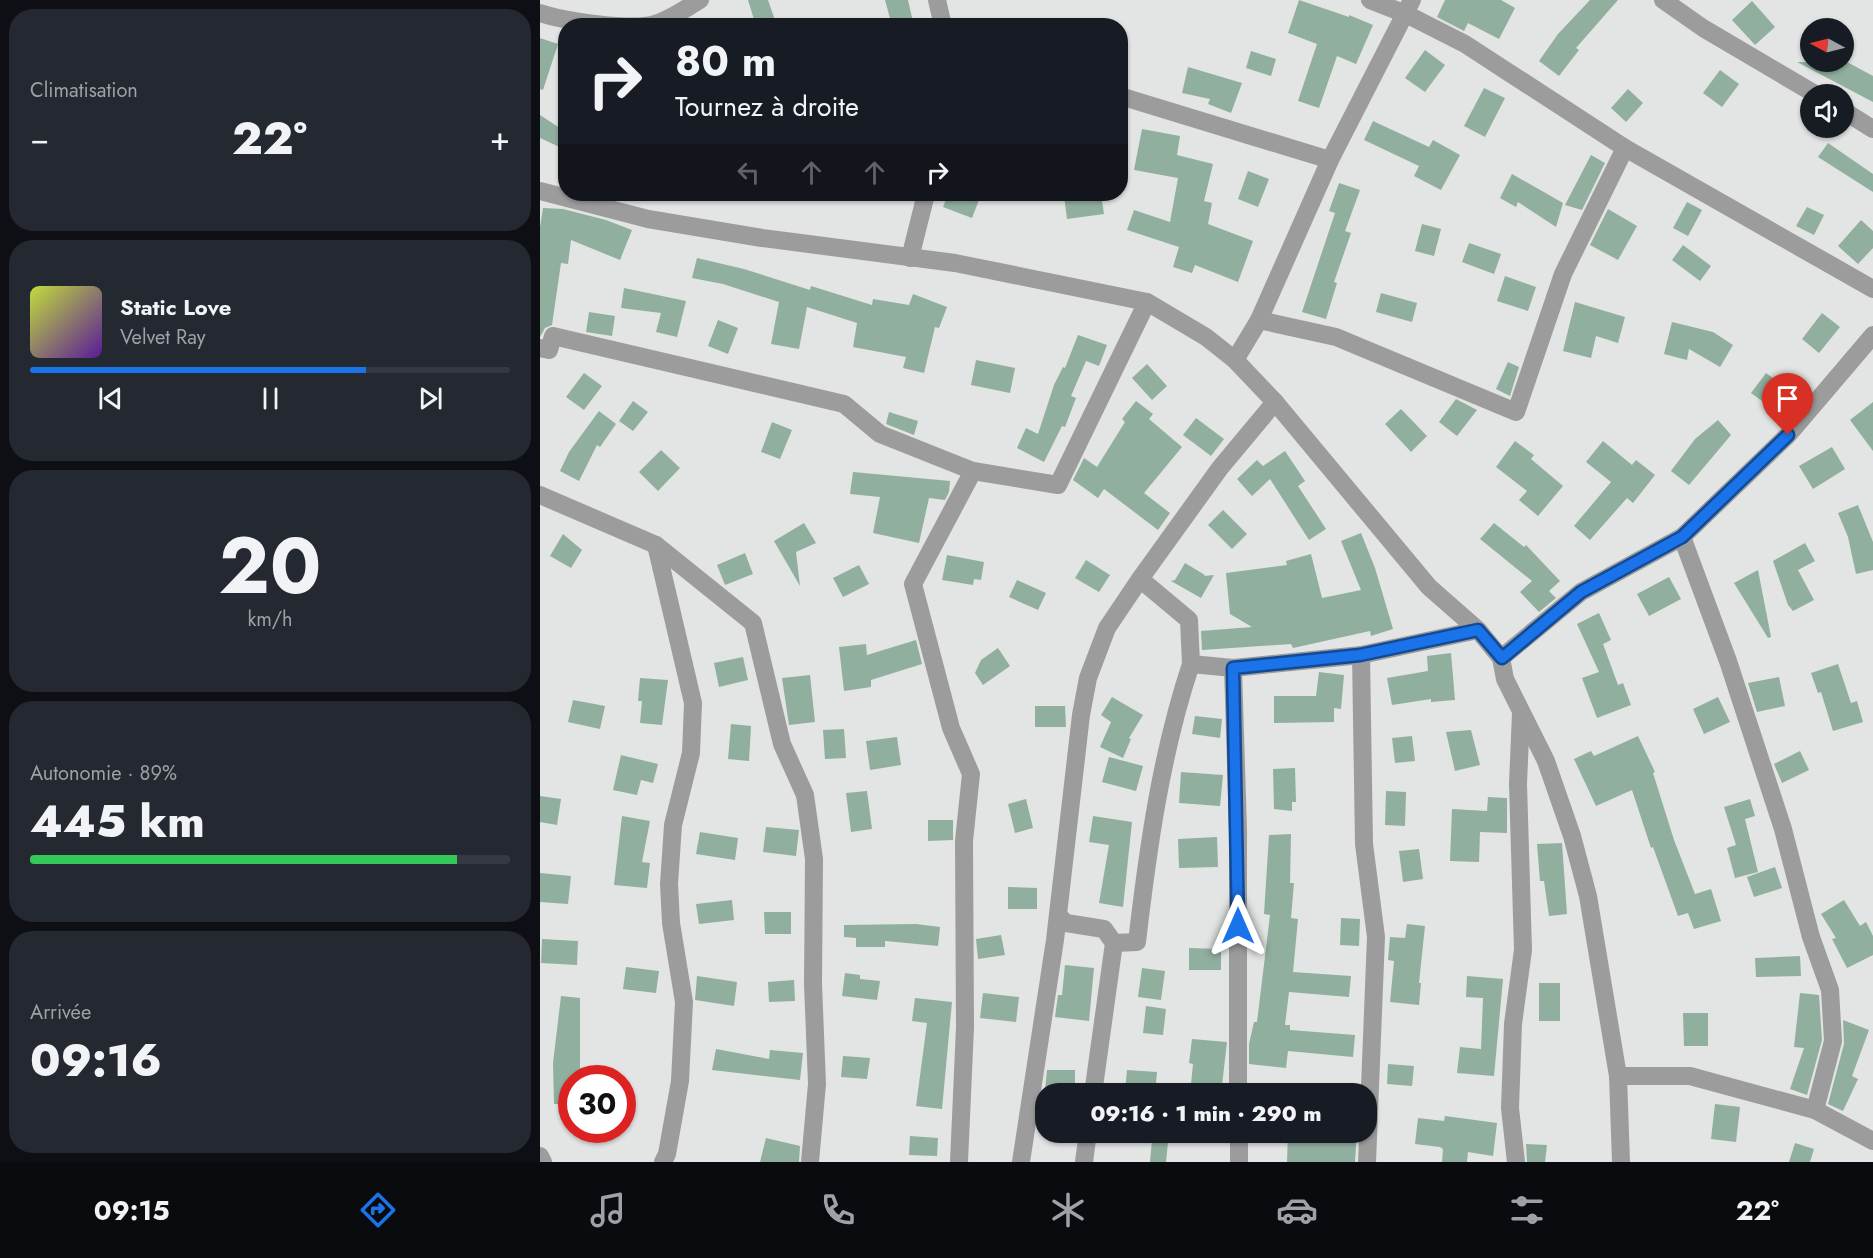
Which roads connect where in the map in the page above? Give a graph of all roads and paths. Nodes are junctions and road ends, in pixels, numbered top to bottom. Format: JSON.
{"nodes":[{"id":1,"x":700,"y":0,"type":"edge"},
{"id":2,"x":938,"y":0,"type":"edge"},
{"id":3,"x":1370,"y":0,"type":"edge"},
{"id":4,"x":1663,"y":0,"type":"edge"},
{"id":5,"x":1409,"y":7,"type":"edge"},
{"id":6,"x":540,"y":13,"type":"edge"},
{"id":7,"x":665,"y":18,"type":"edge"},
{"id":8,"x":941,"y":18,"type":"edge"},
{"id":9,"x":558,"y":19,"type":"edge"},
{"id":10,"x":1800,"y":85,"type":"edge"},
{"id":11,"x":1128,"y":98,"type":"edge"},
{"id":12,"x":1854,"y":117,"type":"edge"},
{"id":13,"x":1873,"y":129,"type":"edge"},
{"id":14,"x":1625,"y":148,"type":"junction"},
{"id":15,"x":1330,"y":160,"type":"junction"},
{"id":16,"x":540,"y":191,"type":"edge"},
{"id":17,"x":558,"y":196,"type":"edge"},
{"id":18,"x":579,"y":201,"type":"edge"},
{"id":19,"x":924,"y":201,"type":"edge"},
{"id":20,"x":910,"y":258,"type":"junction"},
{"id":21,"x":1873,"y":289,"type":"edge"},
{"id":22,"x":1147,"y":302,"type":"junction"},
{"id":23,"x":1259,"y":320,"type":"junction"},
{"id":24,"x":1873,"y":335,"type":"edge"},
{"id":25,"x":540,"y":348,"type":"edge"},
{"id":26,"x":1235,"y":360,"type":"junction"},
{"id":27,"x":1275,"y":402,"type":"junction"},
{"id":28,"x":973,"y":471,"type":"junction"},
{"id":29,"x":540,"y":495,"type":"edge"},
{"id":30,"x":1682,"y":537,"type":"junction"},
{"id":31,"x":656,"y":546,"type":"junction"},
{"id":32,"x":1140,"y":579,"type":"junction"},
{"id":33,"x":1478,"y":630,"type":"junction"},
{"id":34,"x":1360,"y":655,"type":"junction"},
{"id":35,"x":1502,"y":658,"type":"junction"},
{"id":36,"x":1191,"y":664,"type":"junction"},
{"id":37,"x":1233,"y":668,"type":"junction"},
{"id":38,"x":1521,"y":711,"type":"junction"},
{"id":39,"x":1058,"y":915,"type":"junction"},
{"id":40,"x":1114,"y":943,"type":"junction"},
{"id":41,"x":1618,"y":1076,"type":"junction"},
{"id":42,"x":1095,"y":1083,"type":"edge"},
{"id":43,"x":1239,"y":1083,"type":"edge"},
{"id":44,"x":1815,"y":1110,"type":"junction"},
{"id":45,"x":1873,"y":1142,"type":"edge"},
{"id":46,"x":1087,"y":1143,"type":"edge"},
{"id":47,"x":1239,"y":1143,"type":"edge"},
{"id":48,"x":540,"y":1156,"type":"edge"},
{"id":49,"x":543,"y":1162,"type":"edge"},
{"id":50,"x":663,"y":1162,"type":"edge"},
{"id":51,"x":810,"y":1162,"type":"edge"},
{"id":52,"x":959,"y":1162,"type":"edge"},
{"id":53,"x":1020,"y":1162,"type":"edge"},
{"id":54,"x":1084,"y":1162,"type":"edge"},
{"id":55,"x":1239,"y":1162,"type":"edge"},
{"id":56,"x":1367,"y":1162,"type":"edge"},
{"id":57,"x":1516,"y":1162,"type":"edge"},
{"id":58,"x":1621,"y":1162,"type":"edge"}],
"edges":[{"from":1,"to":7,"type":"street"},
{"from":2,"to":8,"type":"street"},
{"from":3,"to":5,"type":"street"},
{"from":4,"to":10,"type":"street"},
{"from":5,"to":14,"type":"street"},
{"from":5,"to":15,"type":"street"},
{"from":6,"to":9,"type":"street"},
{"from":11,"to":15,"type":"street"},
{"from":12,"to":13,"type":"street"},
{"from":14,"to":21,"type":"street"},
{"from":14,"to":23,"type":"street"},
{"from":15,"to":23,"type":"street"},
{"from":16,"to":17,"type":"street"},
{"from":18,"to":20,"type":"street"},
{"from":19,"to":20,"type":"street"},
{"from":20,"to":22,"type":"street"},
{"from":22,"to":26,"type":"street"},
{"from":22,"to":28,"type":"street"},
{"from":23,"to":26,"type":"street"},
{"from":24,"to":30,"type":"street"},
{"from":25,"to":28,"type":"street"},
{"from":26,"to":27,"type":"street"},
{"from":27,"to":32,"type":"street"},
{"from":27,"to":33,"type":"street"},
{"from":28,"to":52,"type":"street"},
{"from":29,"to":31,"type":"street"},
{"from":30,"to":35,"type":"street"},
{"from":30,"to":44,"type":"street"},
{"from":31,"to":50,"type":"street"},
{"from":31,"to":51,"type":"street"},
{"from":32,"to":36,"type":"street"},
{"from":32,"to":39,"type":"street"},
{"from":33,"to":34,"type":"street"},
{"from":33,"to":35,"type":"street"},
{"from":34,"to":37,"type":"street"},
{"from":34,"to":56,"type":"street"},
{"from":35,"to":38,"type":"street"},
{"from":36,"to":37,"type":"street"},
{"from":36,"to":40,"type":"street"},
{"from":37,"to":43,"type":"street"},
{"from":38,"to":41,"type":"street"},
{"from":38,"to":57,"type":"street"},
{"from":39,"to":40,"type":"street"},
{"from":39,"to":53,"type":"street"},
{"from":40,"to":42,"type":"street"},
{"from":41,"to":44,"type":"street"},
{"from":41,"to":58,"type":"street"},
{"from":44,"to":45,"type":"street"},
{"from":46,"to":54,"type":"street"},
{"from":47,"to":55,"type":"street"},
{"from":48,"to":49,"type":"street"}]}
